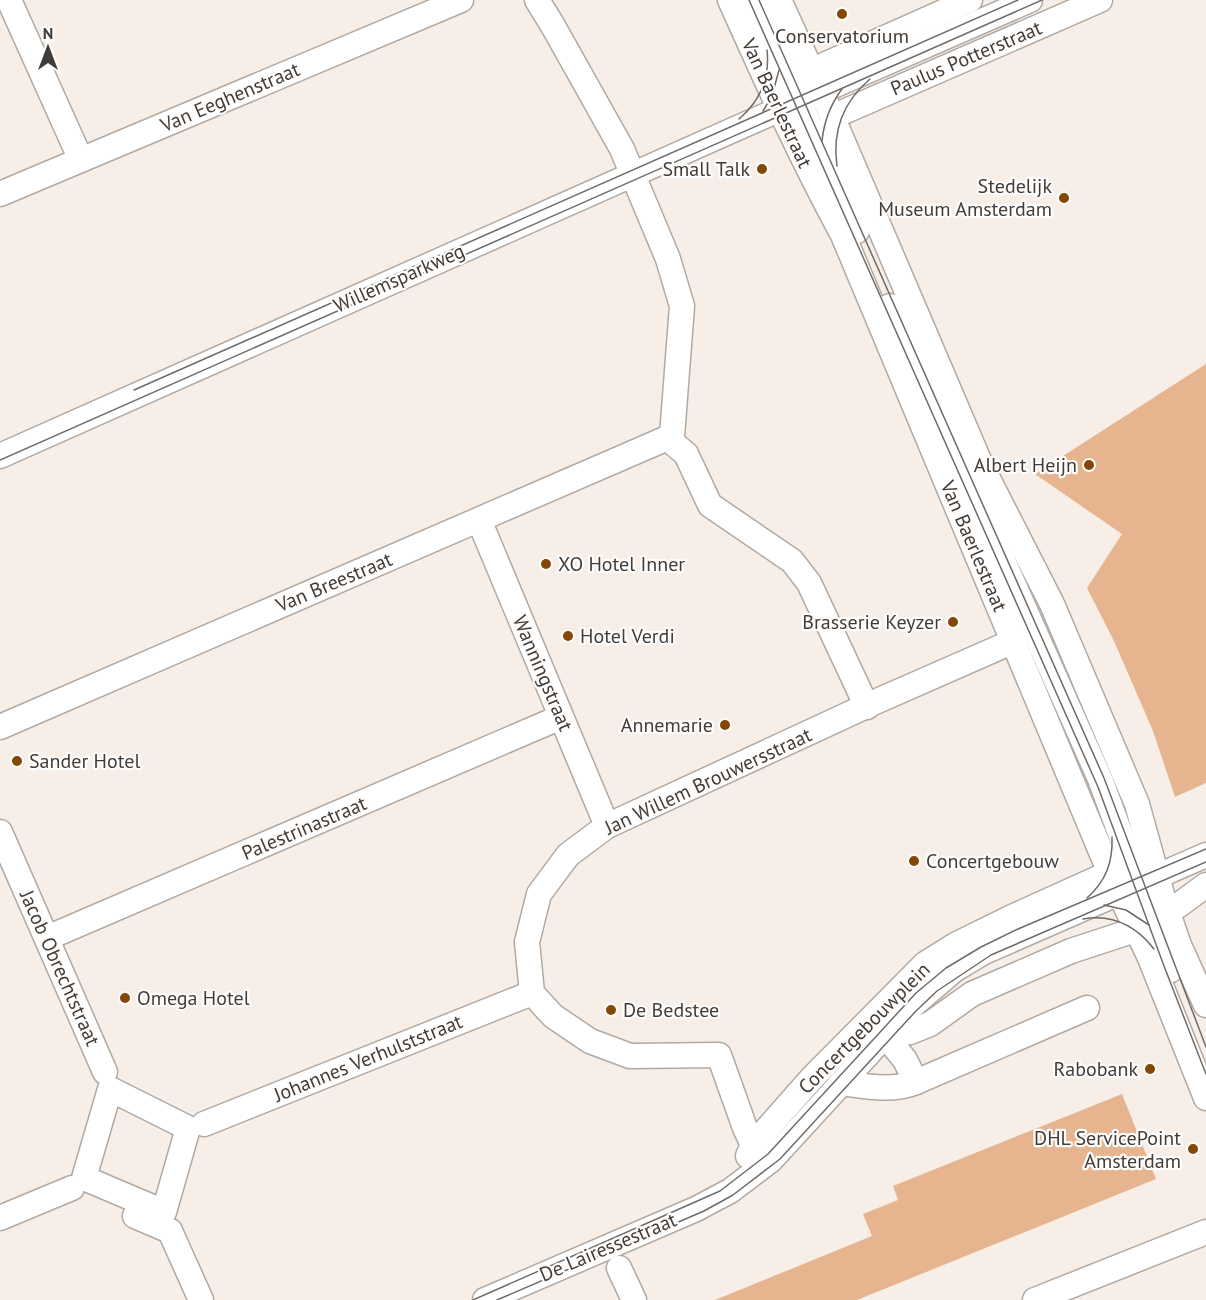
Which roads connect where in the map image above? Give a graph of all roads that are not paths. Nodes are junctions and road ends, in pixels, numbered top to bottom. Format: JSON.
{"nodes":[{"id":1,"x":9,"y":0,"type":"edge"},
{"id":2,"x":461,"y":0,"type":"edge"},
{"id":3,"x":537,"y":0,"type":"edge"},
{"id":4,"x":730,"y":0,"type":"edge"},
{"id":5,"x":754,"y":0,"type":"edge"},
{"id":6,"x":779,"y":0,"type":"edge"},
{"id":7,"x":970,"y":0,"type":"edge"},
{"id":8,"x":1030,"y":0,"type":"edge"},
{"id":9,"x":1100,"y":0,"type":"edge"},
{"id":10,"x":817,"y":81,"type":"junction"},
{"id":11,"x":794,"y":104,"type":"junction"},
{"id":12,"x":832,"y":117,"type":"junction"},
{"id":13,"x":81,"y":160,"type":"junction"},
{"id":14,"x":829,"y":168,"type":"junction"},
{"id":15,"x":633,"y":174,"type":"junction"},
{"id":16,"x":0,"y":194,"type":"edge"},
{"id":17,"x":667,"y":438,"type":"junction"},
{"id":18,"x":0,"y":456,"type":"edge"},
{"id":19,"x":479,"y":519,"type":"junction"},
{"id":20,"x":1014,"y":641,"type":"junction"},
{"id":21,"x":867,"y":707,"type":"junction"},
{"id":22,"x":561,"y":717,"type":"junction"},
{"id":23,"x":0,"y":727,"type":"edge"},
{"id":24,"x":607,"y":825,"type":"junction"},
{"id":25,"x":0,"y":832,"type":"edge"},
{"id":26,"x":1206,"y":855,"type":"edge"},
{"id":27,"x":1134,"y":874,"type":"junction"},
{"id":28,"x":1206,"y":885,"type":"edge"},
{"id":29,"x":1152,"y":921,"type":"junction"},
{"id":30,"x":47,"y":938,"type":"junction"},
{"id":31,"x":532,"y":993,"type":"junction"},
{"id":32,"x":1206,"y":1005,"type":"edge"},
{"id":33,"x":880,"y":1008,"type":"junction"},
{"id":34,"x":1087,"y":1008,"type":"dead end"},
{"id":35,"x":885,"y":1035,"type":"junction"},
{"id":36,"x":1206,"y":1058,"type":"edge"},
{"id":37,"x":107,"y":1080,"type":"junction"},
{"id":38,"x":916,"y":1082,"type":"junction"},
{"id":39,"x":841,"y":1083,"type":"junction"},
{"id":40,"x":1206,"y":1098,"type":"edge"},
{"id":41,"x":204,"y":1124,"type":"junction"},
{"id":42,"x":753,"y":1145,"type":"junction"},
{"id":43,"x":72,"y":1188,"type":"junction"},
{"id":44,"x":730,"y":1191,"type":"junction"},
{"id":45,"x":0,"y":1218,"type":"edge"},
{"id":46,"x":170,"y":1231,"type":"junction"},
{"id":47,"x":1206,"y":1232,"type":"edge"},
{"id":48,"x":619,"y":1268,"type":"dead end"},
{"id":49,"x":201,"y":1300,"type":"edge"},
{"id":50,"x":485,"y":1300,"type":"edge"},
{"id":51,"x":634,"y":1300,"type":"edge"},
{"id":52,"x":1035,"y":1300,"type":"edge"}],
"edges":[{"from":1,"to":13,"type":"street"},
{"from":2,"to":13,"type":"street","name":"Van Eeghenstraat"},
{"from":3,"to":15,"type":"street"},
{"from":4,"to":11,"type":"street","name":"Van Baerlestraat"},
{"from":5,"to":11,"type":"street","name":"Van Baerlestraat"},
{"from":6,"to":10,"type":"street","name":"Van Baerlestraat"},
{"from":7,"to":10,"type":"street"},
{"from":8,"to":10,"type":"street","name":"Paulus Potterstraat"},
{"from":9,"to":12,"type":"street","name":"Paulus Potterstraat"},
{"from":10,"to":11,"type":"street"},
{"from":10,"to":12,"type":"street","name":"Van Baerlestraat"},
{"from":11,"to":12,"type":"street"},
{"from":11,"to":14,"type":"street","name":"Van Baerlestraat"},
{"from":11,"to":15,"type":"street","name":"Willemsparkweg"},
{"from":11,"to":20,"type":"street","name":"Van Baerlestraat"},
{"from":12,"to":14,"type":"street"},
{"from":12,"to":27,"type":"street","name":"Van Baerlestraat"},
{"from":13,"to":16,"type":"street","name":"Van Eeghenstraat"},
{"from":14,"to":27,"type":"street","name":"Van Baerlestraat"},
{"from":15,"to":17,"type":"street"},
{"from":15,"to":18,"type":"street","name":"Willemsparkweg"},
{"from":17,"to":19,"type":"street","name":"Van Breestraat"},
{"from":17,"to":21,"type":"street"},
{"from":19,"to":22,"type":"street","name":"Wanningstraat"},
{"from":19,"to":23,"type":"street","name":"Van Breestraat"},
{"from":20,"to":21,"type":"street","name":"Jan Willem Brouwersstraat"},
{"from":20,"to":27,"type":"street","name":"Van Baerlestraat"},
{"from":21,"to":24,"type":"street","name":"Jan Willem Brouwersstraat"},
{"from":22,"to":24,"type":"street","name":"Wanningstraat"},
{"from":22,"to":30,"type":"street","name":"Palestrinastraat"},
{"from":24,"to":31,"type":"street","name":"Jan Willem Brouwersstraat"},
{"from":25,"to":30,"type":"street","name":"Jacob Obrechtstraat"},
{"from":26,"to":27,"type":"street"},
{"from":27,"to":29,"type":"street","name":"Van Baerlestraat"},
{"from":27,"to":29,"type":"street","name":"Van Baerlestraat"},
{"from":27,"to":33,"type":"street","name":"Concertgebouwplein"},
{"from":27,"to":35,"type":"street","name":"Concertgebouwplein"},
{"from":28,"to":29,"type":"street","name":"Concertgebouwplein"},
{"from":29,"to":32,"type":"street","name":"Van Baerlestraat"},
{"from":29,"to":35,"type":"street","name":"Concertgebouwplein"},
{"from":29,"to":36,"type":"street","name":"Van Baerlestraat"},
{"from":29,"to":40,"type":"street","name":"Van Baerlestraat"},
{"from":30,"to":37,"type":"street","name":"Jacob Obrechtstraat"},
{"from":31,"to":41,"type":"street","name":"Johannes Verhulststraat"},
{"from":31,"to":42,"type":"street"},
{"from":33,"to":35,"type":"street"},
{"from":33,"to":42,"type":"street","name":"Concertgebouwplein"},
{"from":34,"to":38,"type":"street"},
{"from":35,"to":38,"type":"street"},
{"from":35,"to":39,"type":"street","name":"Concertgebouwplein"},
{"from":37,"to":37,"type":"street"},
{"from":37,"to":41,"type":"street"},
{"from":37,"to":43,"type":"street"},
{"from":38,"to":39,"type":"street"},
{"from":39,"to":44,"type":"street","name":"Concertgebouwplein"},
{"from":41,"to":46,"type":"street"},
{"from":42,"to":44,"type":"street","name":"Concertgebouwplein"},
{"from":43,"to":45,"type":"street"},
{"from":43,"to":46,"type":"street"},
{"from":44,"to":50,"type":"street","name":"De Lairessestraat"},
{"from":46,"to":49,"type":"street"},
{"from":47,"to":52,"type":"street"},
{"from":48,"to":51,"type":"street"}]}
